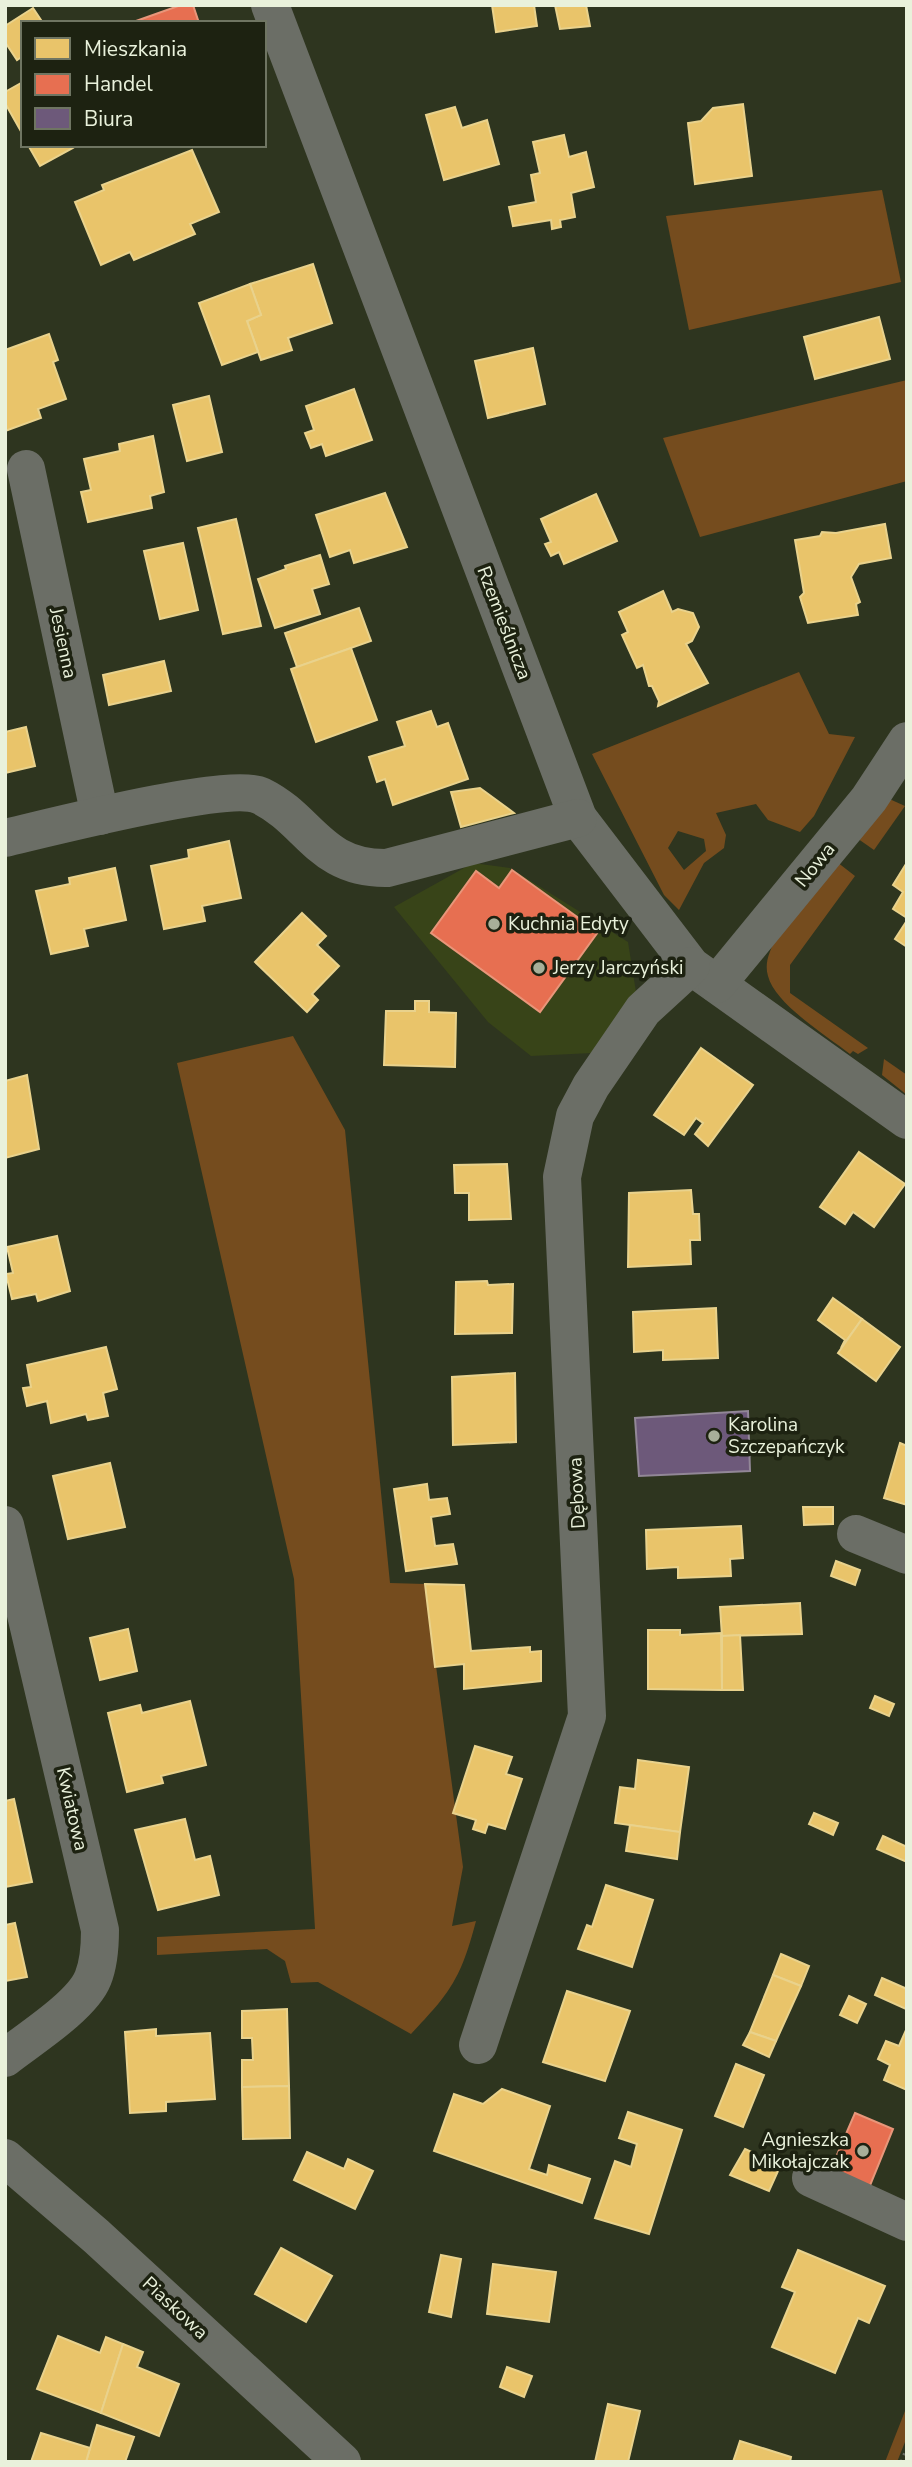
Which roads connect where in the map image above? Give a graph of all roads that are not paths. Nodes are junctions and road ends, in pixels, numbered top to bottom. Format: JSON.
{"nodes":[{"id":1,"x":270,"y":5,"type":"edge"},
{"id":2,"x":26,"y":469,"type":"dead end"},
{"id":3,"x":907,"y":741,"type":"edge"},
{"id":4,"x":100,"y":817,"type":"junction"},
{"id":5,"x":578,"y":818,"type":"junction"},
{"id":6,"x":5,"y":838,"type":"edge"},
{"id":7,"x":704,"y":975,"type":"junction"},
{"id":8,"x":907,"y":1120,"type":"edge"},
{"id":9,"x":5,"y":1525,"type":"edge"},
{"id":10,"x":856,"y":1534,"type":"dead end"},
{"id":11,"x":907,"y":1555,"type":"edge"},
{"id":12,"x":478,"y":2045,"type":"dead end"},
{"id":13,"x":5,"y":2058,"type":"edge"},
{"id":14,"x":5,"y":2158,"type":"edge"},
{"id":15,"x":811,"y":2178,"type":"dead end"},
{"id":16,"x":907,"y":2222,"type":"edge"},
{"id":17,"x":342,"y":2462,"type":"edge"}],
"edges":[{"from":1,"to":5,"type":"street","name":"Rzemieślnicza"},
{"from":2,"to":4,"type":"street","name":"Jesienna"},
{"from":3,"to":7,"type":"street","name":"Nowa"},
{"from":4,"to":5,"type":"street"},
{"from":4,"to":6,"type":"street"},
{"from":5,"to":7,"type":"street","name":"Rzemieślnicza"},
{"from":7,"to":8,"type":"street","name":"Rzemieślnicza"},
{"from":7,"to":12,"type":"street","name":"Dębowa"},
{"from":9,"to":13,"type":"street","name":"Kwiatowa"},
{"from":10,"to":11,"type":"street"},
{"from":14,"to":17,"type":"street","name":"Piaskowa"},
{"from":15,"to":16,"type":"street"}]}
